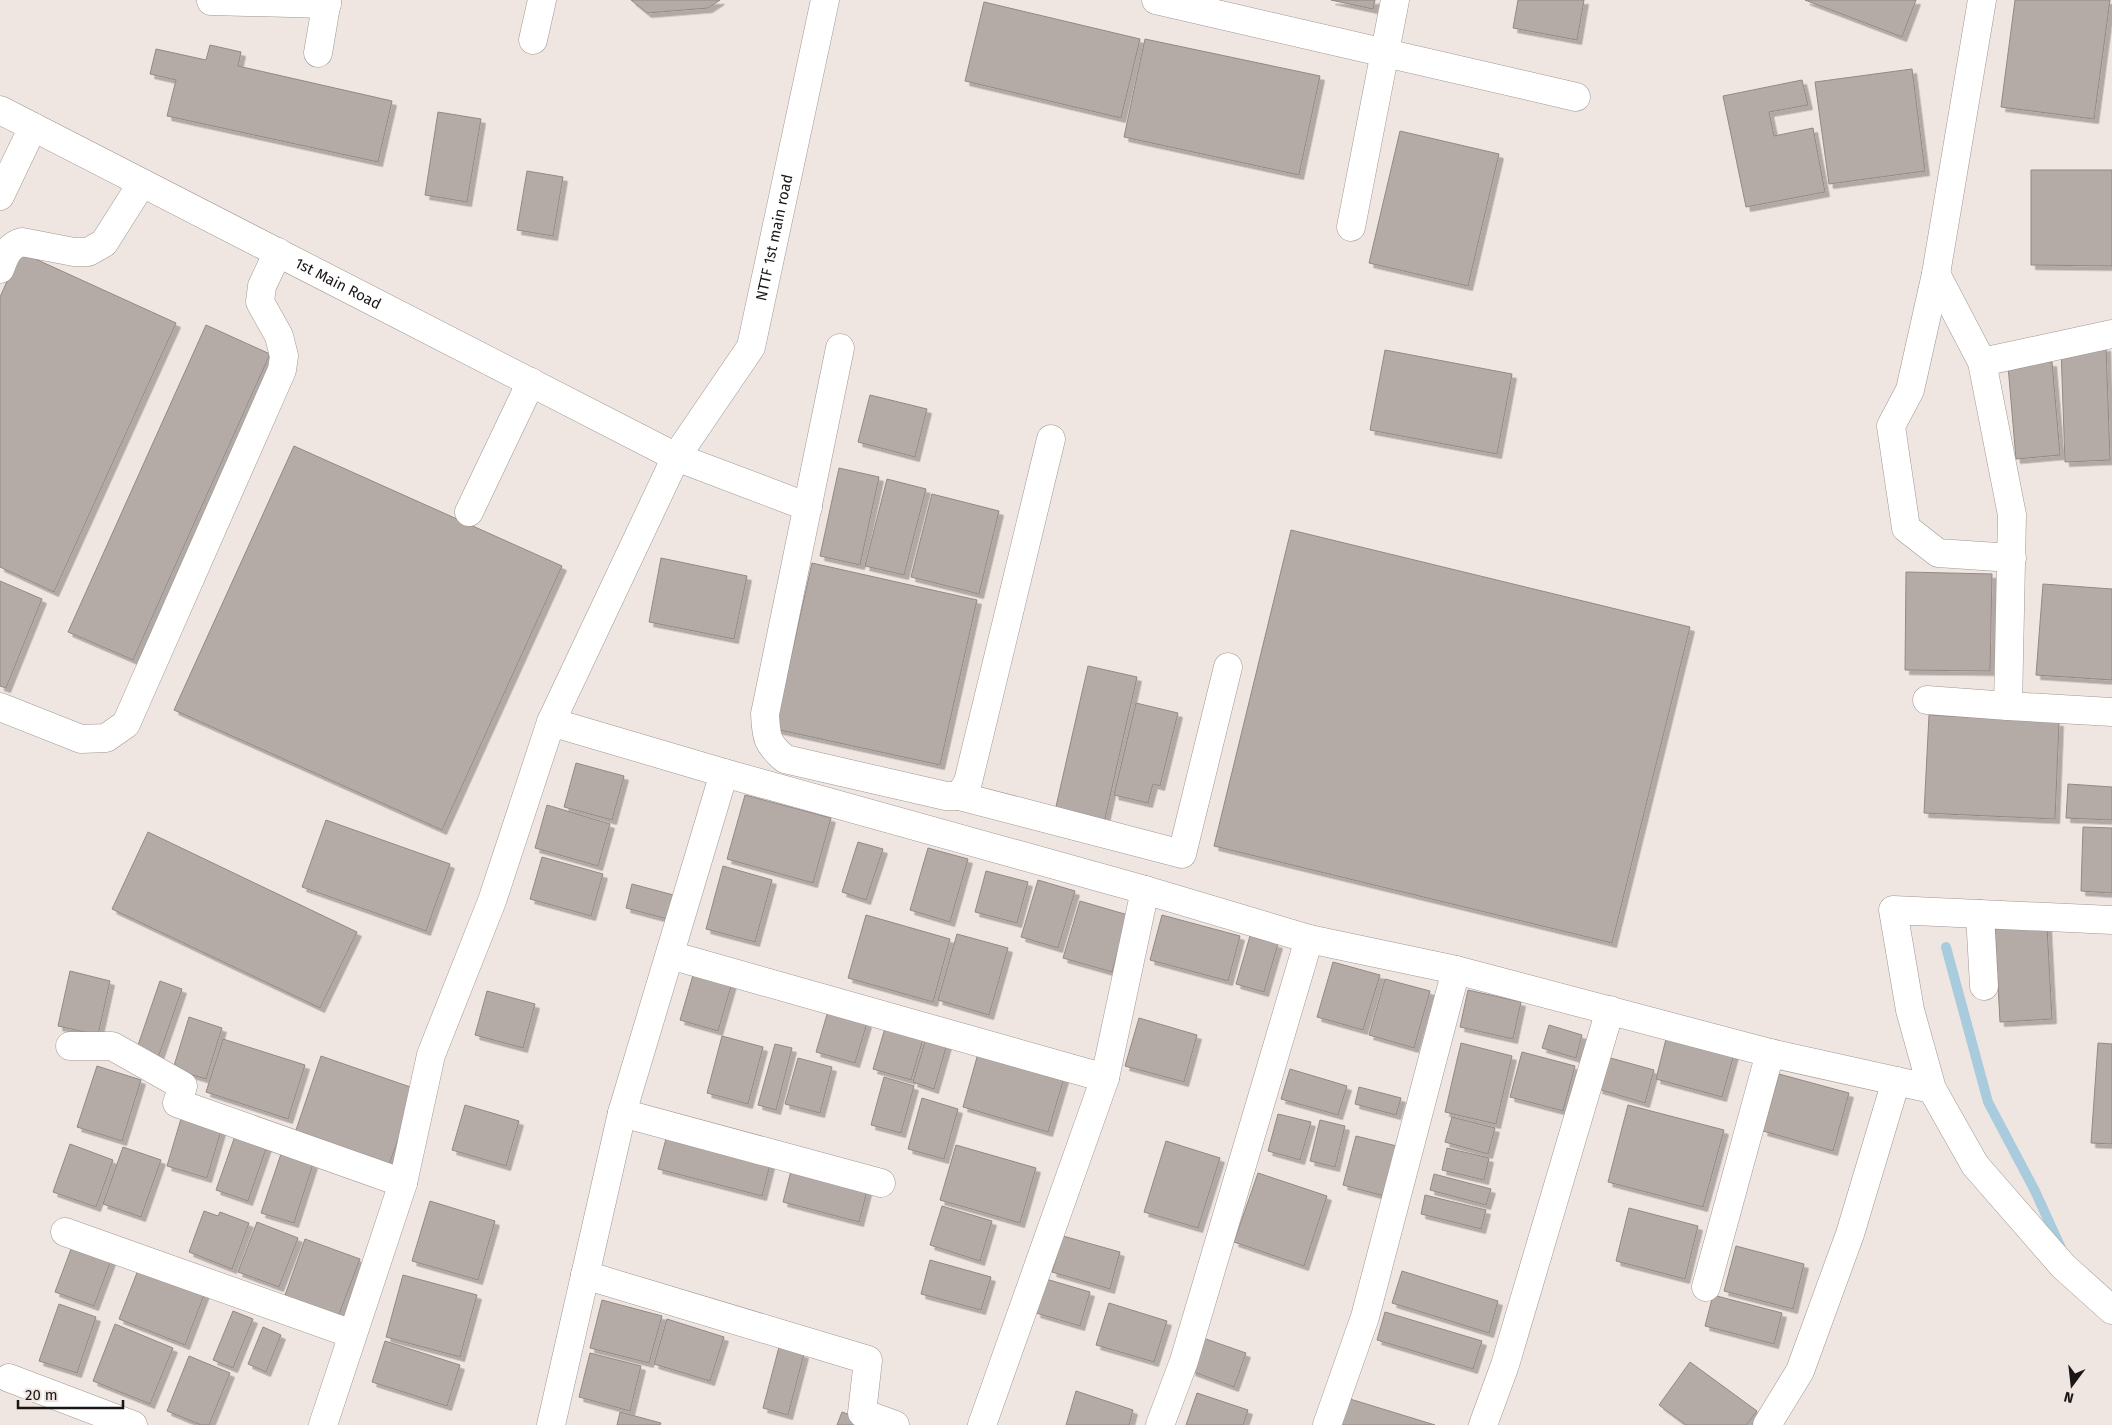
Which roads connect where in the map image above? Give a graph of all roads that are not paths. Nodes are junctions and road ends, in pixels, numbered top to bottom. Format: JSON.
{"nodes":[{"id":1,"x":542,"y":0,"type":"edge"},
{"id":2,"x":825,"y":0,"type":"edge"},
{"id":3,"x":1156,"y":0,"type":"edge"},
{"id":4,"x":1395,"y":0,"type":"edge"},
{"id":5,"x":1982,"y":0,"type":"edge"},
{"id":6,"x":211,"y":1,"type":"edge"},
{"id":7,"x":327,"y":2,"type":"edge"},
{"id":8,"x":533,"y":40,"type":"dead end"},
{"id":9,"x":318,"y":53,"type":"dead end"},
{"id":10,"x":1385,"y":53,"type":"junction"},
{"id":11,"x":1576,"y":97,"type":"dead end"},
{"id":12,"x":0,"y":110,"type":"edge"},
{"id":13,"x":33,"y":128,"type":"junction"},
{"id":14,"x":142,"y":183,"type":"junction"},
{"id":15,"x":0,"y":196,"type":"edge"},
{"id":16,"x":1351,"y":227,"type":"dead end"},
{"id":17,"x":278,"y":252,"type":"junction"},
{"id":18,"x":0,"y":269,"type":"edge"},
{"id":19,"x":1936,"y":274,"type":"junction"},
{"id":20,"x":2112,"y":334,"type":"edge"},
{"id":21,"x":840,"y":348,"type":"dead end"},
{"id":22,"x":1982,"y":362,"type":"junction"},
{"id":23,"x":531,"y":382,"type":"junction"},
{"id":24,"x":1051,"y":439,"type":"dead end"},
{"id":25,"x":676,"y":457,"type":"junction"},
{"id":26,"x":808,"y":507,"type":"junction"},
{"id":27,"x":470,"y":512,"type":"dead end"},
{"id":28,"x":2012,"y":558,"type":"junction"},
{"id":29,"x":1228,"y":667,"type":"dead end"},
{"id":30,"x":1926,"y":700,"type":"dead end"},
{"id":31,"x":2008,"y":706,"type":"junction"},
{"id":32,"x":0,"y":707,"type":"edge"},
{"id":33,"x":2112,"y":712,"type":"edge"},
{"id":34,"x":551,"y":722,"type":"junction"},
{"id":35,"x":724,"y":774,"type":"junction"},
{"id":36,"x":959,"y":796,"type":"junction"},
{"id":37,"x":1146,"y":890,"type":"junction"},
{"id":38,"x":1980,"y":914,"type":"junction"},
{"id":39,"x":2112,"y":920,"type":"edge"},
{"id":40,"x":1309,"y":938,"type":"junction"},
{"id":41,"x":670,"y":955,"type":"junction"},
{"id":42,"x":1456,"y":970,"type":"junction"},
{"id":43,"x":1984,"y":986,"type":"dead end"},
{"id":44,"x":1610,"y":1010,"type":"junction"},
{"id":45,"x":70,"y":1046,"type":"dead end"},
{"id":46,"x":1770,"y":1053,"type":"junction"},
{"id":47,"x":1105,"y":1078,"type":"junction"},
{"id":48,"x":1896,"y":1082,"type":"junction"},
{"id":49,"x":1932,"y":1089,"type":"junction"},
{"id":50,"x":622,"y":1113,"type":"junction"},
{"id":51,"x":403,"y":1183,"type":"junction"},
{"id":52,"x":880,"y":1183,"type":"dead end"},
{"id":53,"x":65,"y":1232,"type":"dead end"},
{"id":54,"x":585,"y":1275,"type":"junction"},
{"id":55,"x":1706,"y":1287,"type":"dead end"},
{"id":56,"x":2112,"y":1310,"type":"edge"},
{"id":57,"x":352,"y":1334,"type":"junction"},
{"id":58,"x":9,"y":1378,"type":"dead end"},
{"id":59,"x":133,"y":1425,"type":"edge"},
{"id":60,"x":323,"y":1425,"type":"edge"},
{"id":61,"x":551,"y":1425,"type":"edge"},
{"id":62,"x":895,"y":1425,"type":"edge"},
{"id":63,"x":982,"y":1425,"type":"edge"},
{"id":64,"x":1160,"y":1425,"type":"edge"},
{"id":65,"x":1327,"y":1425,"type":"edge"},
{"id":66,"x":1483,"y":1425,"type":"edge"},
{"id":67,"x":1767,"y":1425,"type":"edge"}],
"edges":[{"from":1,"to":8,"type":"street"},
{"from":2,"to":25,"type":"street","name":"NTTF 1st main road"},
{"from":3,"to":10,"type":"street"},
{"from":4,"to":10,"type":"street"},
{"from":5,"to":19,"type":"street"},
{"from":6,"to":7,"type":"street"},
{"from":7,"to":9,"type":"street"},
{"from":10,"to":11,"type":"street"},
{"from":10,"to":16,"type":"street"},
{"from":12,"to":13,"type":"street","name":"1st Main Road"},
{"from":13,"to":14,"type":"street","name":"1st Main Road"},
{"from":13,"to":15,"type":"street"},
{"from":14,"to":17,"type":"street","name":"1st Main Road"},
{"from":14,"to":18,"type":"street"},
{"from":17,"to":23,"type":"street","name":"1st Main Road"},
{"from":17,"to":32,"type":"street"},
{"from":19,"to":22,"type":"street"},
{"from":19,"to":28,"type":"street"},
{"from":20,"to":22,"type":"street"},
{"from":21,"to":26,"type":"street"},
{"from":22,"to":28,"type":"street"},
{"from":23,"to":25,"type":"street","name":"1st Main Road"},
{"from":23,"to":27,"type":"street"},
{"from":24,"to":36,"type":"street"},
{"from":25,"to":26,"type":"street","name":"1st Main Road"},
{"from":25,"to":34,"type":"street","name":"NTTF 1st main road"},
{"from":26,"to":36,"type":"street"},
{"from":28,"to":31,"type":"street"},
{"from":29,"to":36,"type":"street"},
{"from":30,"to":31,"type":"street"},
{"from":31,"to":33,"type":"street"},
{"from":34,"to":35,"type":"street"},
{"from":34,"to":51,"type":"street","name":"NTTF 1st main road"},
{"from":35,"to":37,"type":"street"},
{"from":35,"to":41,"type":"street"},
{"from":37,"to":40,"type":"street"},
{"from":37,"to":47,"type":"street"},
{"from":38,"to":39,"type":"street"},
{"from":38,"to":43,"type":"street"},
{"from":38,"to":49,"type":"street"},
{"from":40,"to":42,"type":"street"},
{"from":40,"to":64,"type":"street"},
{"from":41,"to":47,"type":"street"},
{"from":41,"to":50,"type":"street"},
{"from":42,"to":44,"type":"street"},
{"from":42,"to":65,"type":"street"},
{"from":44,"to":46,"type":"street"},
{"from":44,"to":66,"type":"street"},
{"from":45,"to":51,"type":"street"},
{"from":46,"to":48,"type":"street"},
{"from":46,"to":55,"type":"street"},
{"from":47,"to":63,"type":"street"},
{"from":48,"to":49,"type":"street"},
{"from":48,"to":67,"type":"street"},
{"from":49,"to":56,"type":"street"},
{"from":50,"to":52,"type":"street"},
{"from":50,"to":54,"type":"street"},
{"from":51,"to":57,"type":"street","name":"NTTF 1st main road"},
{"from":53,"to":57,"type":"street"},
{"from":54,"to":61,"type":"street"},
{"from":54,"to":62,"type":"street"},
{"from":57,"to":60,"type":"street","name":"NTTF 1st main road"},
{"from":58,"to":59,"type":"street"}]}
